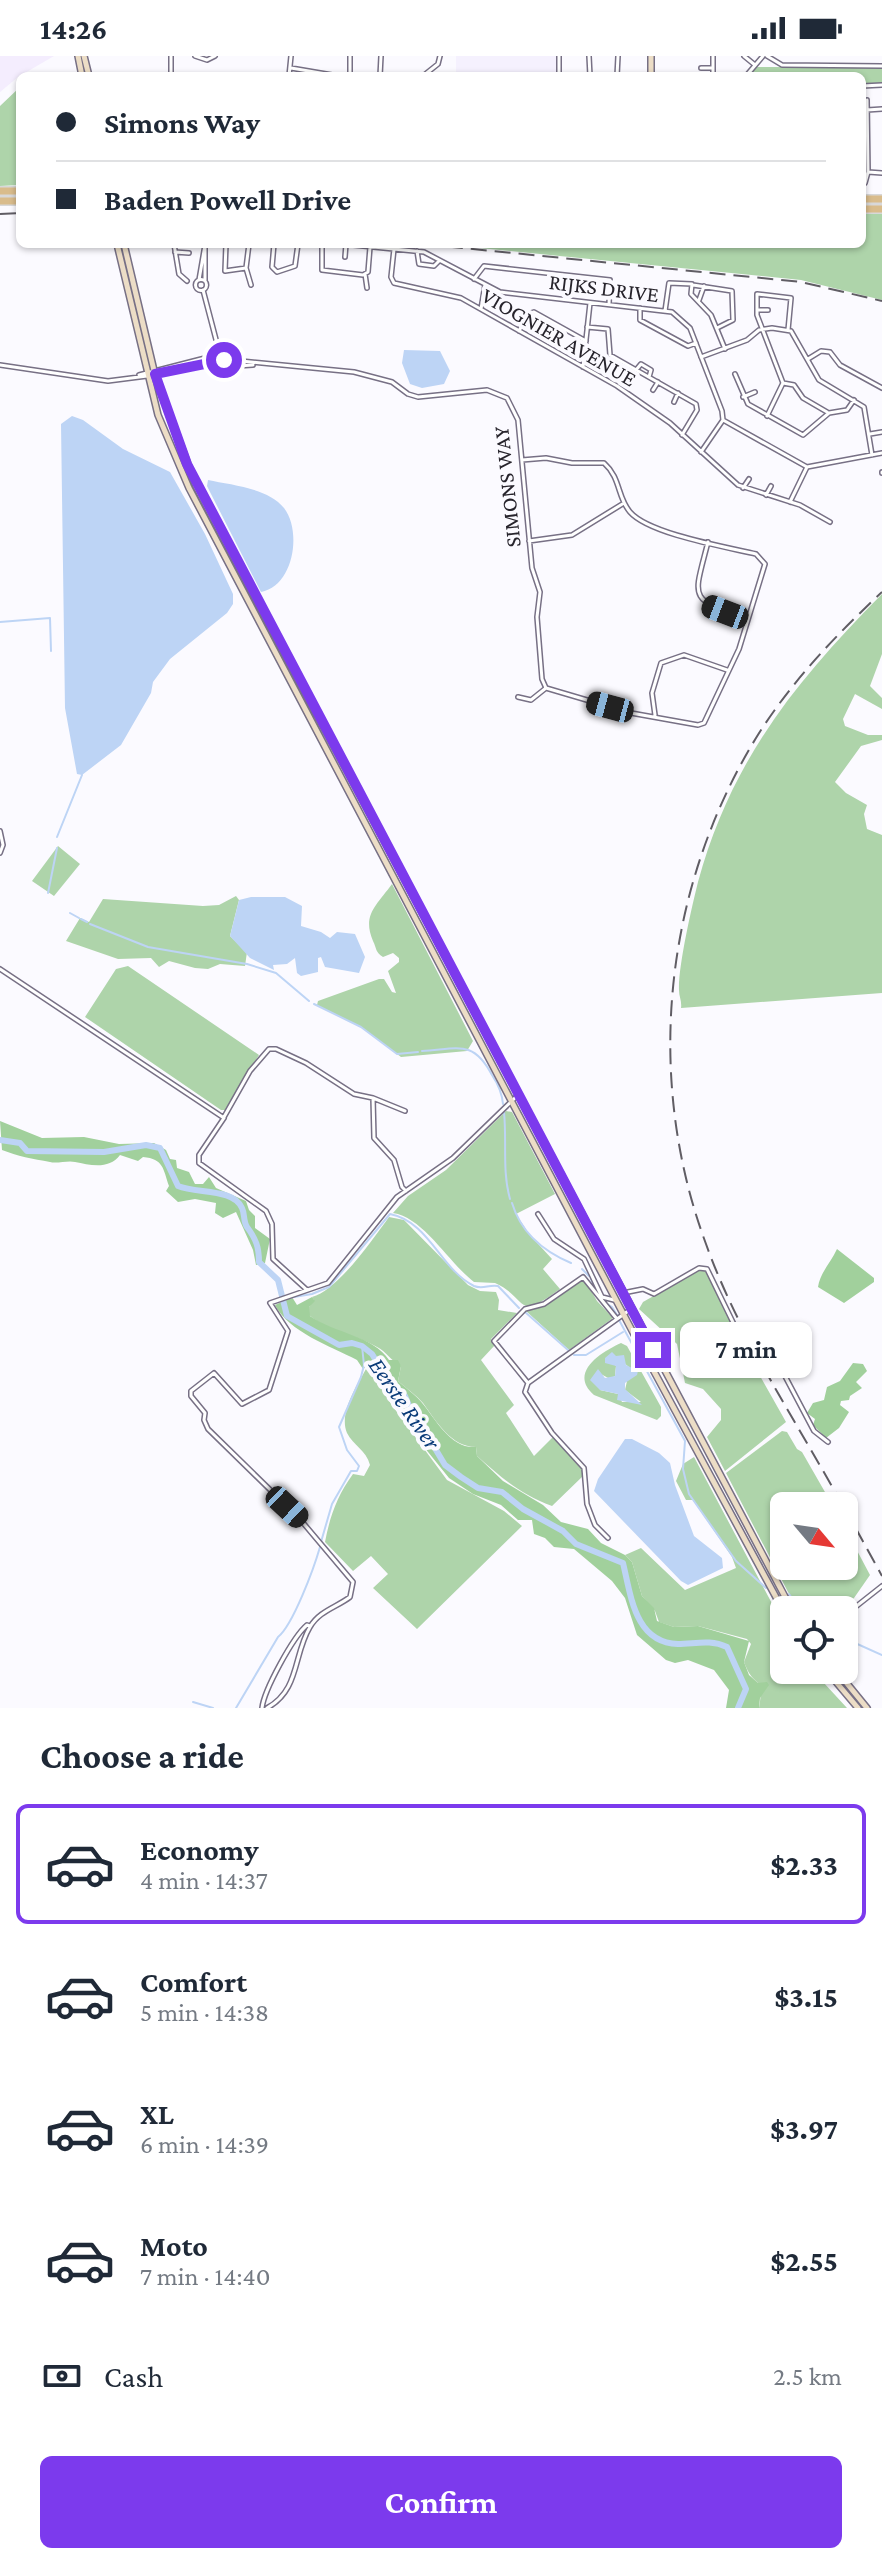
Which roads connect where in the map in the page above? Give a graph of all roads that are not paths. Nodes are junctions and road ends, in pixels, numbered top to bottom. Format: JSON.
{"nodes":[{"id":1,"x":195,"y":56,"type":"edge"},
{"id":2,"x":215,"y":56,"type":"edge"},
{"id":3,"x":291,"y":56,"type":"edge"},
{"id":4,"x":440,"y":56,"type":"edge"},
{"id":5,"x":713,"y":56,"type":"edge"},
{"id":6,"x":744,"y":56,"type":"edge"},
{"id":7,"x":765,"y":56,"type":"edge"},
{"id":8,"x":810,"y":56,"type":"edge"},
{"id":9,"x":836,"y":56,"type":"edge"},
{"id":10,"x":855,"y":56,"type":"edge"},
{"id":11,"x":882,"y":64,"type":"edge"},
{"id":12,"x":755,"y":65,"type":"junction"},
{"id":13,"x":810,"y":65,"type":"junction"},
{"id":14,"x":836,"y":65,"type":"junction"},
{"id":15,"x":855,"y":65,"type":"junction"},
{"id":16,"x":291,"y":68,"type":"junction"},
{"id":17,"x":701,"y":68,"type":"dead end"},
{"id":18,"x":713,"y":68,"type":"junction"},
{"id":19,"x":290,"y":72,"type":"edge"},
{"id":20,"x":314,"y":72,"type":"edge"},
{"id":21,"x":428,"y":72,"type":"edge"},
{"id":22,"x":713,"y":72,"type":"edge"},
{"id":23,"x":749,"y":72,"type":"edge"},
{"id":24,"x":867,"y":100,"type":"dead end"},
{"id":25,"x":882,"y":109,"type":"edge"},
{"id":26,"x":867,"y":110,"type":"junction"},
{"id":27,"x":868,"y":172,"type":"junction"},
{"id":28,"x":882,"y":173,"type":"edge"},
{"id":29,"x":866,"y":179,"type":"edge"},
{"id":30,"x":118,"y":248,"type":"edge"},
{"id":31,"x":125,"y":248,"type":"edge"},
{"id":32,"x":174,"y":248,"type":"edge"},
{"id":33,"x":204,"y":248,"type":"edge"},
{"id":34,"x":205,"y":248,"type":"edge"},
{"id":35,"x":226,"y":248,"type":"edge"},
{"id":36,"x":248,"y":248,"type":"edge"},
{"id":37,"x":274,"y":248,"type":"edge"},
{"id":38,"x":297,"y":248,"type":"edge"},
{"id":39,"x":322,"y":248,"type":"edge"},
{"id":40,"x":345,"y":248,"type":"edge"},
{"id":41,"x":370,"y":248,"type":"edge"},
{"id":42,"x":382,"y":248,"type":"edge"},
{"id":43,"x":394,"y":249,"type":"junction"},
{"id":44,"x":417,"y":251,"type":"junction"},
{"id":45,"x":175,"y":252,"type":"junction"},
{"id":46,"x":189,"y":253,"type":"dead end"},
{"id":47,"x":344,"y":256,"type":"dead end"},
{"id":48,"x":439,"y":260,"type":"junction"},
{"id":49,"x":200,"y":265,"type":"junction"},
{"id":50,"x":206,"y":266,"type":"junction"},
{"id":51,"x":246,"y":268,"type":"junction"},
{"id":52,"x":365,"y":274,"type":"junction"},
{"id":53,"x":474,"y":279,"type":"junction"},
{"id":54,"x":199,"y":280,"type":"junction"},
{"id":55,"x":187,"y":281,"type":"dead end"},
{"id":56,"x":205,"y":281,"type":"junction"},
{"id":57,"x":692,"y":284,"type":"junction"},
{"id":58,"x":251,"y":285,"type":"dead end"},
{"id":59,"x":485,"y":285,"type":"junction"},
{"id":60,"x":704,"y":286,"type":"junction"},
{"id":61,"x":367,"y":288,"type":"dead end"},
{"id":62,"x":203,"y":290,"type":"junction"},
{"id":63,"x":699,"y":300,"type":"junction"},
{"id":64,"x":590,"y":302,"type":"junction"},
{"id":65,"x":609,"y":304,"type":"junction"},
{"id":66,"x":640,"y":308,"type":"junction"},
{"id":67,"x":481,"y":310,"type":"junction"},
{"id":68,"x":757,"y":310,"type":"junction"},
{"id":69,"x":768,"y":310,"type":"dead end"},
{"id":70,"x":665,"y":311,"type":"junction"},
{"id":71,"x":587,"y":327,"type":"junction"},
{"id":72,"x":717,"y":328,"type":"junction"},
{"id":73,"x":763,"y":329,"type":"junction"},
{"id":74,"x":788,"y":330,"type":"junction"},
{"id":75,"x":519,"y":331,"type":"junction"},
{"id":76,"x":586,"y":341,"type":"junction"},
{"id":77,"x":696,"y":343,"type":"junction"},
{"id":78,"x":725,"y":349,"type":"junction"},
{"id":79,"x":219,"y":351,"type":"junction"},
{"id":80,"x":225,"y":355,"type":"junction"},
{"id":81,"x":701,"y":357,"type":"junction"},
{"id":82,"x":214,"y":358,"type":"junction"},
{"id":83,"x":808,"y":359,"type":"junction"},
{"id":84,"x":221,"y":362,"type":"junction"},
{"id":85,"x":256,"y":364,"type":"junction"},
{"id":86,"x":0,"y":365,"type":"edge"},
{"id":87,"x":583,"y":367,"type":"junction"},
{"id":88,"x":154,"y":372,"type":"junction"},
{"id":89,"x":146,"y":374,"type":"junction"},
{"id":90,"x":735,"y":374,"type":"dead end"},
{"id":91,"x":658,"y":382,"type":"junction"},
{"id":92,"x":783,"y":383,"type":"junction"},
{"id":93,"x":882,"y":388,"type":"edge"},
{"id":94,"x":653,"y":390,"type":"dead end"},
{"id":95,"x":755,"y":392,"type":"dead end"},
{"id":96,"x":678,"y":393,"type":"junction"},
{"id":97,"x":743,"y":397,"type":"junction"},
{"id":98,"x":854,"y":400,"type":"junction"},
{"id":99,"x":674,"y":402,"type":"dead end"},
{"id":100,"x":829,"y":413,"type":"junction"},
{"id":101,"x":767,"y":416,"type":"junction"},
{"id":102,"x":723,"y":420,"type":"junction"},
{"id":103,"x":882,"y":432,"type":"edge"},
{"id":104,"x":869,"y":434,"type":"junction"},
{"id":105,"x":682,"y":435,"type":"junction"},
{"id":106,"x":701,"y":452,"type":"junction"},
{"id":107,"x":882,"y":453,"type":"edge"},
{"id":108,"x":872,"y":455,"type":"junction"},
{"id":109,"x":522,"y":460,"type":"junction"},
{"id":110,"x":724,"y":464,"type":"dead end"},
{"id":111,"x":720,"y":469,"type":"junction"},
{"id":112,"x":807,"y":469,"type":"junction"},
{"id":113,"x":749,"y":479,"type":"dead end"},
{"id":114,"x":771,"y":486,"type":"dead end"},
{"id":115,"x":743,"y":488,"type":"junction"},
{"id":116,"x":766,"y":495,"type":"junction"},
{"id":117,"x":790,"y":502,"type":"junction"},
{"id":118,"x":624,"y":503,"type":"junction"},
{"id":119,"x":830,"y":522,"type":"dead end"},
{"id":120,"x":529,"y":541,"type":"junction"},
{"id":121,"x":708,"y":542,"type":"junction"},
{"id":122,"x":746,"y":620,"type":"junction"},
{"id":123,"x":727,"y":670,"type":"junction"},
{"id":124,"x":546,"y":688,"type":"junction"},
{"id":125,"x":518,"y":697,"type":"dead end"},
{"id":126,"x":655,"y":715,"type":"junction"},
{"id":127,"x":0,"y":831,"type":"edge"},
{"id":128,"x":0,"y":853,"type":"edge"},
{"id":129,"x":0,"y":969,"type":"edge"},
{"id":130,"x":518,"y":1095,"type":"junction"},
{"id":131,"x":373,"y":1098,"type":"junction"},
{"id":132,"x":513,"y":1100,"type":"junction"},
{"id":133,"x":405,"y":1111,"type":"dead end"},
{"id":134,"x":224,"y":1118,"type":"junction"},
{"id":135,"x":406,"y":1191,"type":"junction"},
{"id":136,"x":538,"y":1214,"type":"dead end"},
{"id":137,"x":586,"y":1279,"type":"junction"},
{"id":138,"x":593,"y":1279,"type":"junction"},
{"id":139,"x":307,"y":1290,"type":"junction"},
{"id":140,"x":628,"y":1292,"type":"dead end"},
{"id":141,"x":614,"y":1300,"type":"dead end"},
{"id":142,"x":632,"y":1308,"type":"junction"},
{"id":143,"x":624,"y":1313,"type":"junction"},
{"id":144,"x":617,"y":1319,"type":"junction"},
{"id":145,"x":528,"y":1383,"type":"junction"},
{"id":146,"x":828,"y":1442,"type":"dead end"},
{"id":147,"x":608,"y":1538,"type":"dead end"},
{"id":148,"x":882,"y":1586,"type":"edge"},
{"id":149,"x":775,"y":1596,"type":"edge"},
{"id":150,"x":785,"y":1596,"type":"edge"},
{"id":151,"x":858,"y":1605,"type":"edge"},
{"id":152,"x":310,"y":1626,"type":"junction"},
{"id":153,"x":838,"y":1684,"type":"edge"},
{"id":154,"x":847,"y":1684,"type":"edge"},
{"id":155,"x":264,"y":1708,"type":"edge"},
{"id":156,"x":858,"y":1708,"type":"edge"},
{"id":157,"x":867,"y":1708,"type":"edge"}],
"edges":[{"from":1,"to":2,"type":"street"},
{"from":3,"to":16,"type":"street"},
{"from":4,"to":21,"type":"street"},
{"from":5,"to":18,"type":"street"},
{"from":6,"to":12,"type":"street"},
{"from":7,"to":12,"type":"street"},
{"from":7,"to":13,"type":"street"},
{"from":8,"to":13,"type":"street"},
{"from":9,"to":14,"type":"street"},
{"from":10,"to":15,"type":"street"},
{"from":11,"to":15,"type":"street"},
{"from":12,"to":23,"type":"street"},
{"from":13,"to":14,"type":"street"},
{"from":14,"to":15,"type":"street"},
{"from":16,"to":19,"type":"street"},
{"from":16,"to":20,"type":"street"},
{"from":17,"to":18,"type":"street"},
{"from":18,"to":22,"type":"street"},
{"from":24,"to":26,"type":"street"},
{"from":25,"to":26,"type":"street"},
{"from":26,"to":27,"type":"street"},
{"from":27,"to":28,"type":"street"},
{"from":27,"to":29,"type":"street"},
{"from":30,"to":89,"type":"main road"},
{"from":31,"to":88,"type":"main road"},
{"from":32,"to":45,"type":"street"},
{"from":33,"to":49,"type":"street"},
{"from":34,"to":50,"type":"street"},
{"from":35,"to":51,"type":"street"},
{"from":36,"to":51,"type":"street"},
{"from":37,"to":38,"type":"street"},
{"from":39,"to":52,"type":"street"},
{"from":40,"to":47,"type":"street"},
{"from":41,"to":52,"type":"street"},
{"from":42,"to":43,"type":"street"},
{"from":43,"to":44,"type":"street"},
{"from":43,"to":67,"type":"street","name":"VIOGNIER AVENUE"},
{"from":44,"to":48,"type":"street","name":"RIJKS DRIVE"},
{"from":44,"to":48,"type":"street"},
{"from":45,"to":46,"type":"street"},
{"from":45,"to":55,"type":"street"},
{"from":48,"to":53,"type":"street","name":"RIJKS DRIVE"},
{"from":49,"to":50,"type":"street"},
{"from":49,"to":54,"type":"street"},
{"from":50,"to":56,"type":"street"},
{"from":51,"to":58,"type":"street"},
{"from":52,"to":61,"type":"street"},
{"from":53,"to":59,"type":"street","name":"RIJKS DRIVE"},
{"from":53,"to":65,"type":"street"},
{"from":54,"to":56,"type":"street"},
{"from":54,"to":62,"type":"street"},
{"from":56,"to":62,"type":"street"},
{"from":57,"to":60,"type":"street"},
{"from":57,"to":63,"type":"street"},
{"from":57,"to":70,"type":"street"},
{"from":59,"to":64,"type":"street","name":"RIJKS DRIVE"},
{"from":59,"to":67,"type":"street"},
{"from":60,"to":63,"type":"street"},
{"from":60,"to":72,"type":"street"},
{"from":62,"to":79,"type":"street"},
{"from":63,"to":72,"type":"street"},
{"from":64,"to":65,"type":"street","name":"RIJKS DRIVE"},
{"from":64,"to":71,"type":"street"},
{"from":65,"to":66,"type":"street","name":"RIJKS DRIVE"},
{"from":66,"to":70,"type":"street","name":"RIJKS DRIVE"},
{"from":66,"to":77,"type":"street"},
{"from":67,"to":75,"type":"street","name":"VIOGNIER AVENUE"},
{"from":68,"to":69,"type":"street"},
{"from":68,"to":73,"type":"street"},
{"from":68,"to":74,"type":"street"},
{"from":70,"to":77,"type":"street","name":"RIJKS DRIVE"},
{"from":71,"to":76,"type":"street"},
{"from":71,"to":91,"type":"street"},
{"from":72,"to":78,"type":"street"},
{"from":73,"to":74,"type":"street"},
{"from":73,"to":78,"type":"street"},
{"from":73,"to":92,"type":"street"},
{"from":74,"to":83,"type":"street"},
{"from":75,"to":76,"type":"street"},
{"from":75,"to":87,"type":"street","name":"VIOGNIER AVENUE"},
{"from":76,"to":87,"type":"street"},
{"from":77,"to":81,"type":"street","name":"RIJKS DRIVE"},
{"from":78,"to":81,"type":"street"},
{"from":79,"to":80,"type":"street","name":"SIMONS WAY"},
{"from":79,"to":82,"type":"street"},
{"from":80,"to":84,"type":"street"},
{"from":80,"to":85,"type":"street","name":"SIMONS WAY"},
{"from":81,"to":102,"type":"street","name":"RIJKS DRIVE"},
{"from":82,"to":84,"type":"street","name":"SIMONS WAY"},
{"from":82,"to":88,"type":"street"},
{"from":83,"to":93,"type":"street"},
{"from":83,"to":98,"type":"street"},
{"from":84,"to":85,"type":"street","name":"SIMONS WAY"},
{"from":85,"to":109,"type":"street","name":"SIMONS WAY"},
{"from":86,"to":89,"type":"street"},
{"from":87,"to":105,"type":"street","name":"VIOGNIER AVENUE"},
{"from":88,"to":89,"type":"street"},
{"from":88,"to":130,"type":"main road"},
{"from":89,"to":132,"type":"main road"},
{"from":90,"to":97,"type":"street"},
{"from":91,"to":94,"type":"street"},
{"from":91,"to":96,"type":"street"},
{"from":92,"to":100,"type":"street"},
{"from":92,"to":101,"type":"street"},
{"from":95,"to":97,"type":"street"},
{"from":96,"to":99,"type":"street"},
{"from":96,"to":105,"type":"street"},
{"from":97,"to":101,"type":"street"},
{"from":98,"to":100,"type":"street"},
{"from":98,"to":104,"type":"street"},
{"from":100,"to":101,"type":"street"},
{"from":102,"to":106,"type":"street"},
{"from":102,"to":112,"type":"street"},
{"from":103,"to":104,"type":"street"},
{"from":104,"to":108,"type":"street"},
{"from":105,"to":106,"type":"street","name":"VIOGNIER AVENUE"},
{"from":106,"to":111,"type":"street","name":"VIOGNIER AVENUE"},
{"from":107,"to":108,"type":"street"},
{"from":108,"to":112,"type":"street"},
{"from":109,"to":118,"type":"street"},
{"from":109,"to":120,"type":"street","name":"SIMONS WAY"},
{"from":110,"to":111,"type":"street"},
{"from":111,"to":115,"type":"street","name":"VIOGNIER AVENUE"},
{"from":112,"to":117,"type":"street"},
{"from":113,"to":115,"type":"street"},
{"from":114,"to":116,"type":"street"},
{"from":115,"to":116,"type":"street","name":"VIOGNIER AVENUE"},
{"from":116,"to":117,"type":"street","name":"VIOGNIER AVENUE"},
{"from":117,"to":119,"type":"street","name":"VIOGNIER AVENUE"},
{"from":118,"to":120,"type":"street"},
{"from":118,"to":121,"type":"street"},
{"from":120,"to":124,"type":"street","name":"SIMONS WAY"},
{"from":121,"to":122,"type":"street"},
{"from":121,"to":122,"type":"street"},
{"from":122,"to":123,"type":"street"},
{"from":123,"to":126,"type":"street"},
{"from":123,"to":126,"type":"street"},
{"from":124,"to":125,"type":"street"},
{"from":124,"to":126,"type":"street"},
{"from":127,"to":128,"type":"street"},
{"from":129,"to":134,"type":"street"},
{"from":130,"to":132,"type":"street"},
{"from":130,"to":142,"type":"main road"},
{"from":131,"to":133,"type":"street"},
{"from":131,"to":134,"type":"street"},
{"from":131,"to":135,"type":"street"},
{"from":132,"to":135,"type":"street"},
{"from":132,"to":143,"type":"main road"},
{"from":134,"to":139,"type":"street"},
{"from":135,"to":139,"type":"street"},
{"from":136,"to":138,"type":"street"},
{"from":137,"to":138,"type":"street"},
{"from":137,"to":144,"type":"street"},
{"from":137,"to":145,"type":"street"},
{"from":138,"to":141,"type":"street"},
{"from":139,"to":152,"type":"street"},
{"from":140,"to":146,"type":"street"},
{"from":142,"to":143,"type":"street"},
{"from":142,"to":150,"type":"main road"},
{"from":143,"to":144,"type":"street"},
{"from":143,"to":149,"type":"main road"},
{"from":144,"to":145,"type":"street"},
{"from":145,"to":147,"type":"street"},
{"from":148,"to":151,"type":"street"},
{"from":152,"to":155,"type":"street"},
{"from":152,"to":155,"type":"street"},
{"from":153,"to":156,"type":"main road"},
{"from":154,"to":157,"type":"main road"}]}
